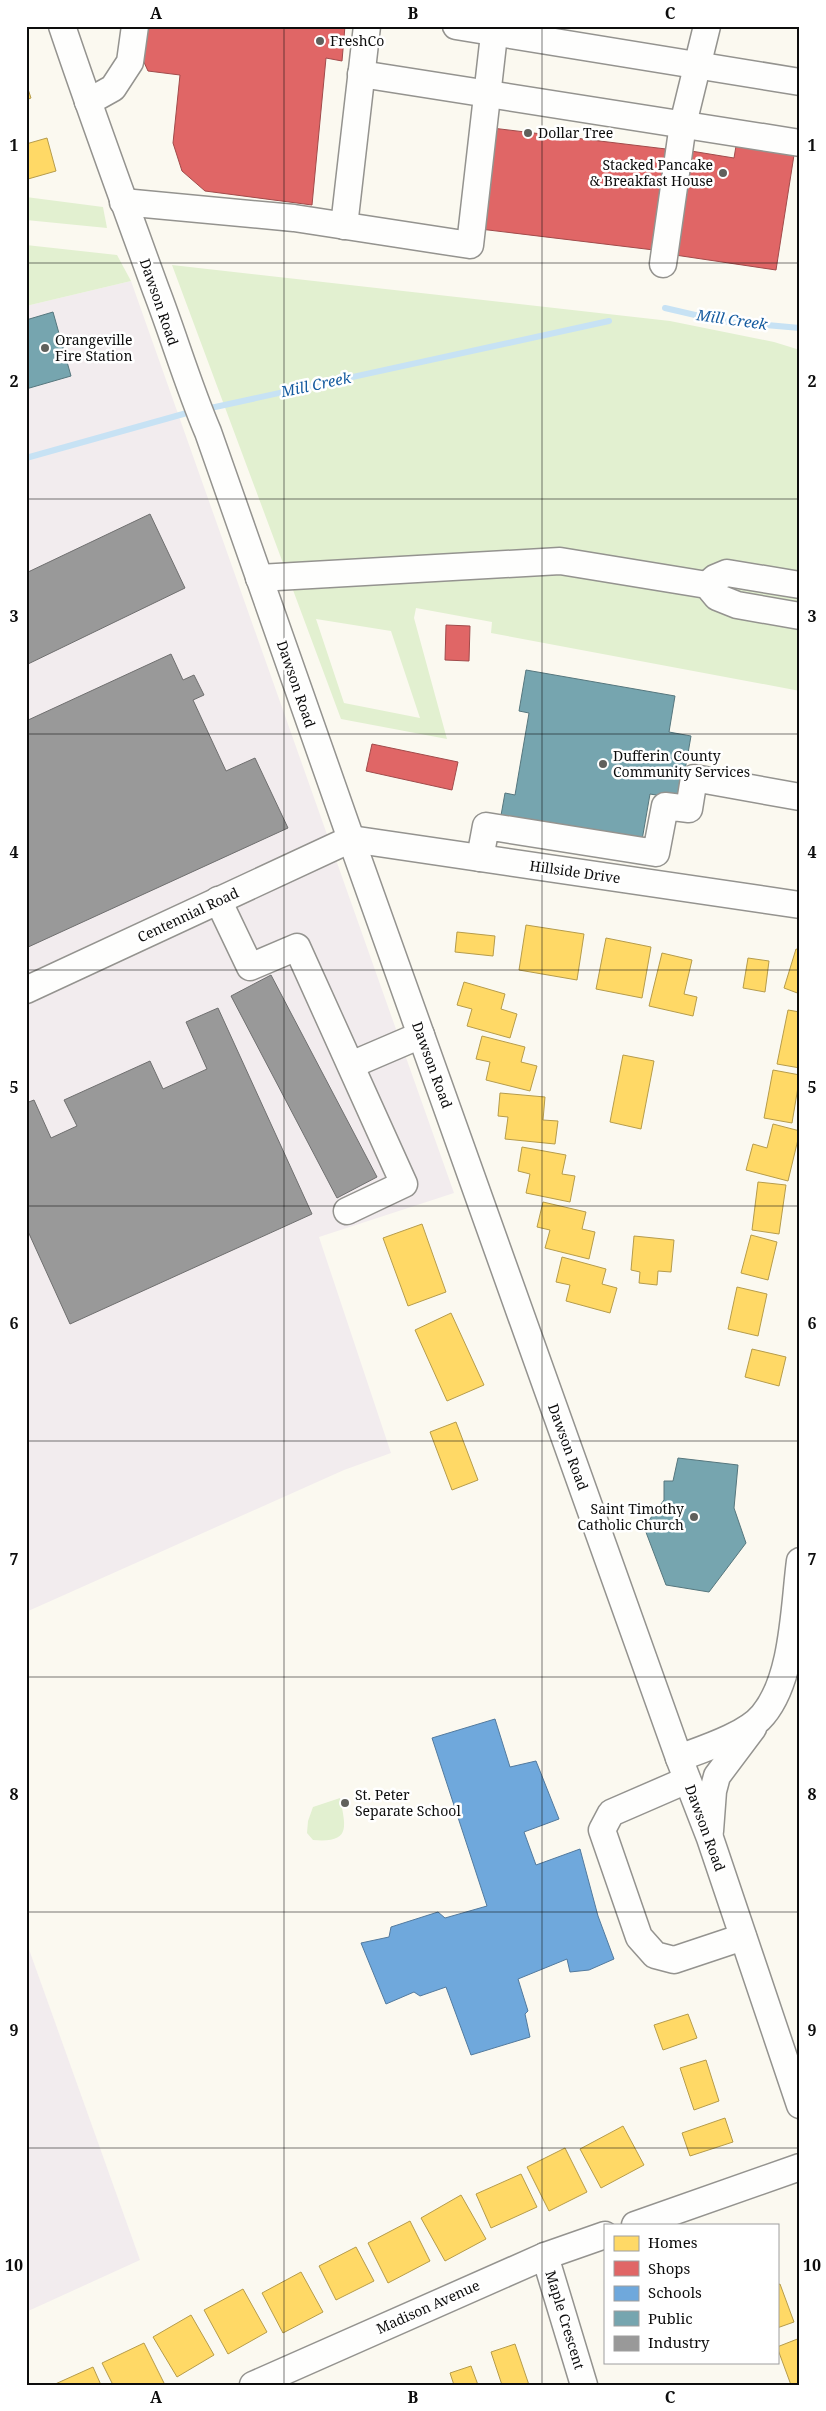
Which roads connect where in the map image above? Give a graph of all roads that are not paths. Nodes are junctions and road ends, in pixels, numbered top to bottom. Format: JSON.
{"nodes":[{"id":1,"x":62,"y":26,"type":"edge"},
{"id":2,"x":135,"y":26,"type":"edge"},
{"id":3,"x":367,"y":26,"type":"edge"},
{"id":4,"x":456,"y":26,"type":"edge"},
{"id":5,"x":707,"y":26,"type":"edge"},
{"id":6,"x":494,"y":29,"type":"edge"},
{"id":7,"x":698,"y":64,"type":"junction"},
{"id":8,"x":361,"y":74,"type":"junction"},
{"id":9,"x":800,"y":82,"type":"edge"},
{"id":10,"x":487,"y":93,"type":"junction"},
{"id":11,"x":88,"y":102,"type":"junction"},
{"id":12,"x":682,"y":124,"type":"junction"},
{"id":13,"x":800,"y":143,"type":"edge"},
{"id":14,"x":123,"y":202,"type":"junction"},
{"id":15,"x":344,"y":226,"type":"junction"},
{"id":16,"x":663,"y":264,"type":"dead end"},
{"id":17,"x":259,"y":578,"type":"junction"},
{"id":18,"x":707,"y":585,"type":"junction"},
{"id":19,"x":800,"y":585,"type":"edge"},
{"id":20,"x":800,"y":616,"type":"edge"},
{"id":21,"x":800,"y":798,"type":"edge"},
{"id":22,"x":350,"y":839,"type":"junction"},
{"id":23,"x":480,"y":858,"type":"junction"},
{"id":24,"x":218,"y":900,"type":"junction"},
{"id":25,"x":800,"y":905,"type":"edge"},
{"id":26,"x":26,"y":990,"type":"edge"},
{"id":27,"x":421,"y":1035,"type":"junction"},
{"id":28,"x":352,"y":1065,"type":"junction"},
{"id":29,"x":347,"y":1211,"type":"dead end"},
{"id":30,"x":800,"y":1560,"type":"edge"},
{"id":31,"x":763,"y":1716,"type":"junction"},
{"id":32,"x":683,"y":1769,"type":"junction"},
{"id":33,"x":710,"y":1838,"type":"junction"},
{"id":34,"x":743,"y":1937,"type":"junction"},
{"id":35,"x":800,"y":2105,"type":"edge"},
{"id":36,"x":800,"y":2167,"type":"edge"},
{"id":37,"x":638,"y":2224,"type":"edge"},
{"id":38,"x":604,"y":2235,"type":"edge"},
{"id":39,"x":545,"y":2256,"type":"junction"},
{"id":40,"x":264,"y":2382,"type":"edge"},
{"id":41,"x":584,"y":2385,"type":"edge"}],
"edges":[{"from":1,"to":11,"type":"street","name":"Dawson Road"},
{"from":2,"to":11,"type":"street"},
{"from":3,"to":8,"type":"street"},
{"from":4,"to":6,"type":"street"},
{"from":5,"to":7,"type":"street"},
{"from":6,"to":7,"type":"street"},
{"from":6,"to":10,"type":"street"},
{"from":7,"to":9,"type":"street"},
{"from":7,"to":12,"type":"street"},
{"from":8,"to":10,"type":"street"},
{"from":8,"to":15,"type":"street"},
{"from":10,"to":12,"type":"street"},
{"from":10,"to":15,"type":"street"},
{"from":11,"to":14,"type":"street","name":"Dawson Road"},
{"from":12,"to":13,"type":"street"},
{"from":12,"to":16,"type":"street"},
{"from":14,"to":15,"type":"street"},
{"from":14,"to":17,"type":"street","name":"Dawson Road"},
{"from":17,"to":18,"type":"street"},
{"from":17,"to":22,"type":"street","name":"Dawson Road"},
{"from":18,"to":19,"type":"street"},
{"from":18,"to":20,"type":"street"},
{"from":21,"to":23,"type":"street"},
{"from":22,"to":23,"type":"street","name":"Hillside Drive"},
{"from":22,"to":24,"type":"street","name":"Centennial Road"},
{"from":22,"to":27,"type":"street","name":"Dawson Road"},
{"from":23,"to":25,"type":"street","name":"Hillside Drive"},
{"from":24,"to":26,"type":"street","name":"Centennial Road"},
{"from":24,"to":28,"type":"street"},
{"from":27,"to":28,"type":"street"},
{"from":27,"to":32,"type":"street","name":"Dawson Road"},
{"from":28,"to":29,"type":"street"},
{"from":30,"to":31,"type":"street"},
{"from":31,"to":32,"type":"street"},
{"from":31,"to":33,"type":"street"},
{"from":32,"to":33,"type":"street","name":"Dawson Road"},
{"from":32,"to":34,"type":"street"},
{"from":33,"to":34,"type":"street","name":"Dawson Road"},
{"from":34,"to":35,"type":"street","name":"Dawson Road"},
{"from":36,"to":37,"type":"street"},
{"from":38,"to":39,"type":"street","name":"Madison Avenue"},
{"from":39,"to":40,"type":"street","name":"Madison Avenue"},
{"from":39,"to":41,"type":"street","name":"Maple Crescent"}]}
